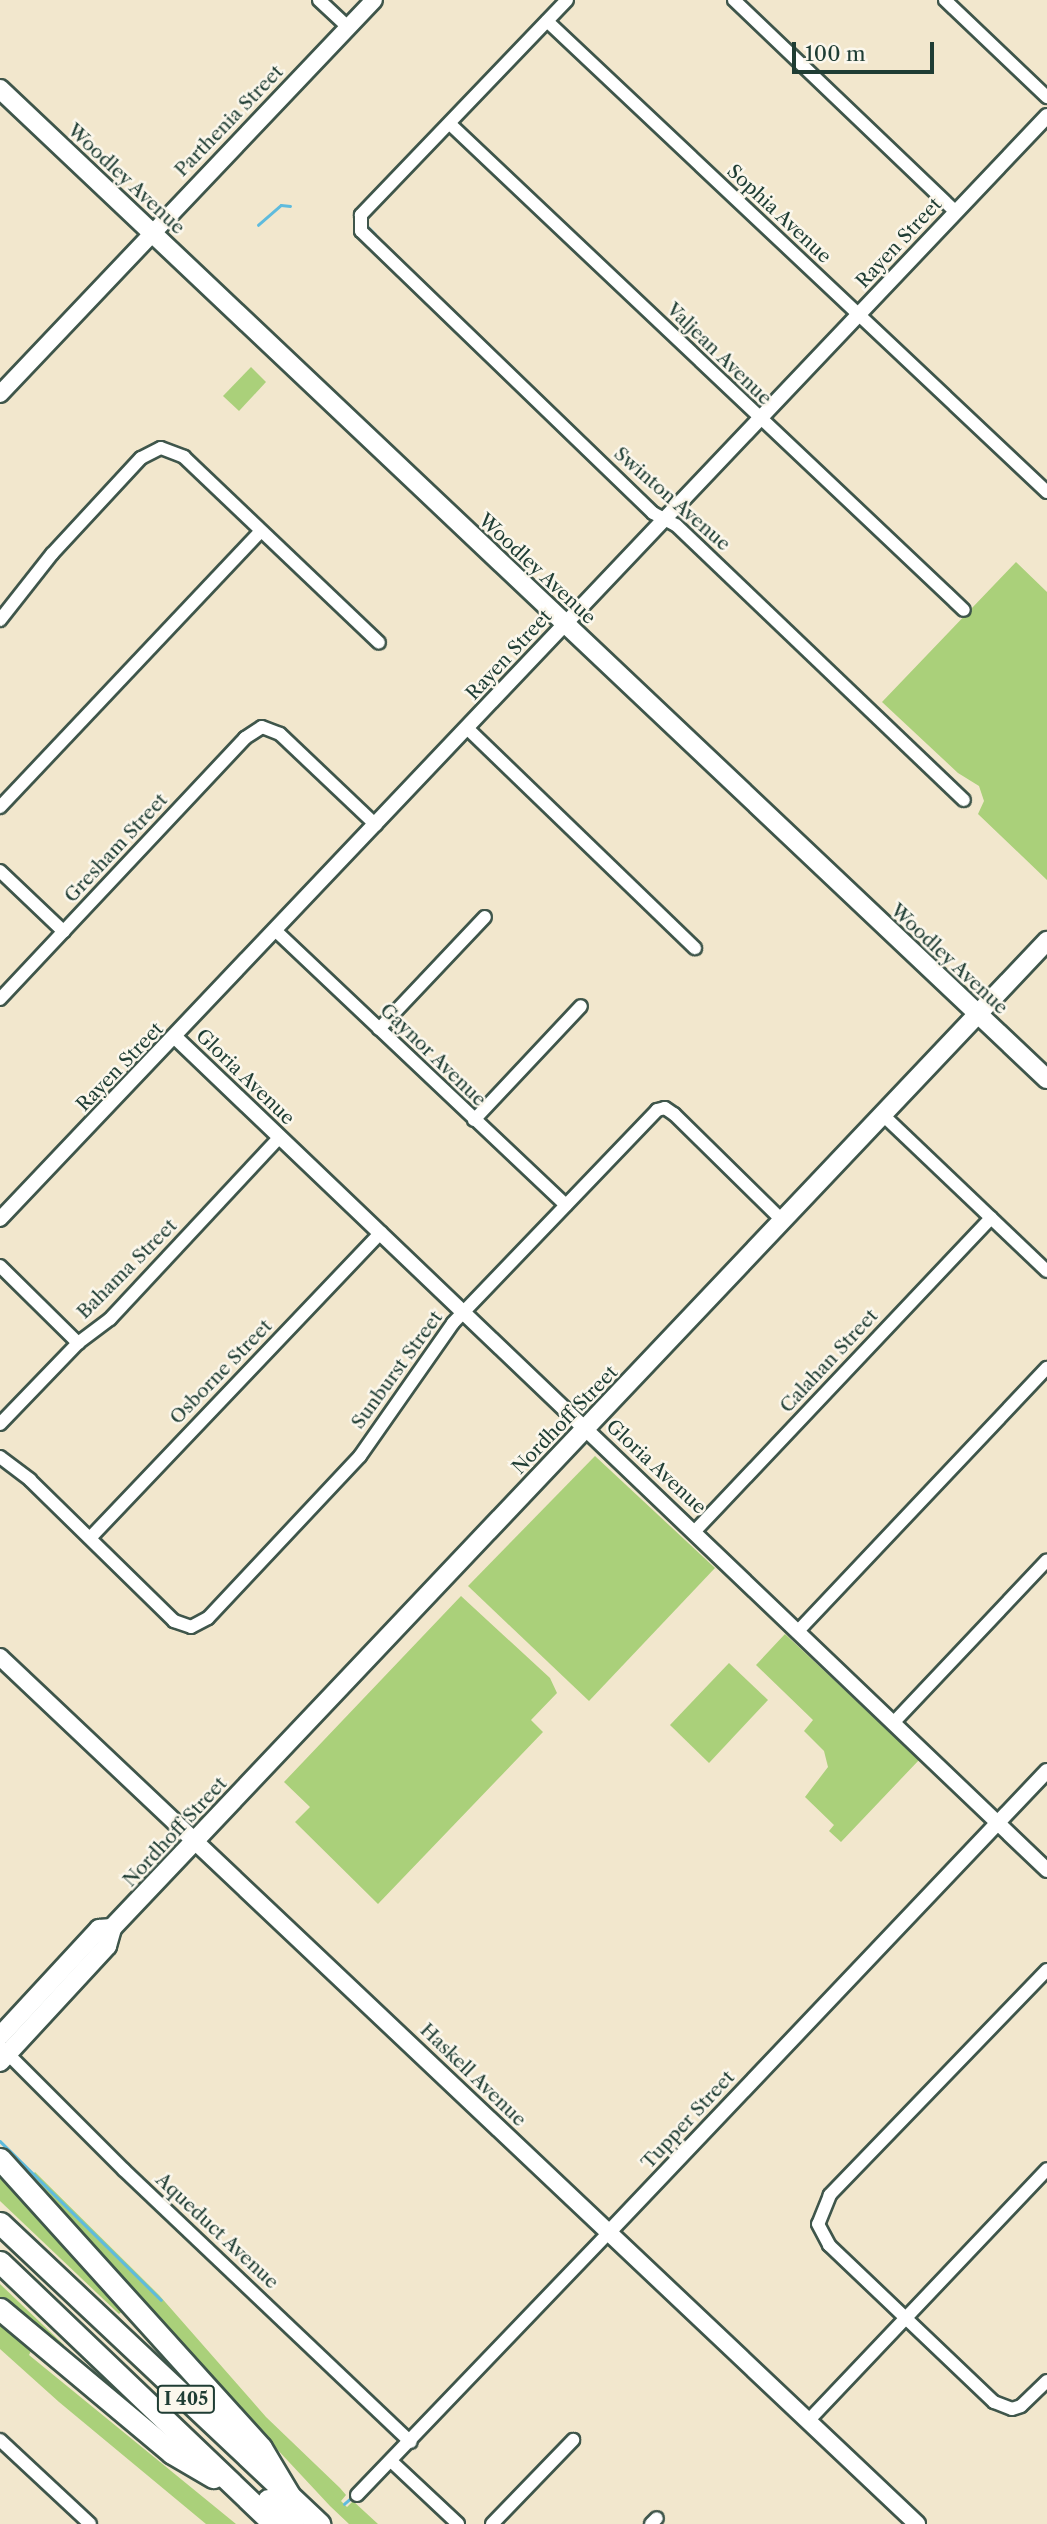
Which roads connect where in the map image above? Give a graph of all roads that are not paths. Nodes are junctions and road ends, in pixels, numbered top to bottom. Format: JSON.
{"nodes":[{"id":1,"x":319,"y":0,"type":"edge"},
{"id":2,"x":373,"y":0,"type":"edge"},
{"id":3,"x":567,"y":0,"type":"edge"},
{"id":4,"x":734,"y":0,"type":"edge"},
{"id":5,"x":946,"y":0,"type":"edge"},
{"id":6,"x":547,"y":21,"type":"junction"},
{"id":7,"x":348,"y":27,"type":"junction"},
{"id":8,"x":0,"y":89,"type":"edge"},
{"id":9,"x":1047,"y":97,"type":"edge"},
{"id":10,"x":1047,"y":116,"type":"edge"},
{"id":11,"x":450,"y":124,"type":"junction"},
{"id":12,"x":955,"y":211,"type":"junction"},
{"id":13,"x":152,"y":232,"type":"junction"},
{"id":14,"x":857,"y":315,"type":"junction"},
{"id":15,"x":0,"y":394,"type":"edge"},
{"id":16,"x":760,"y":418,"type":"junction"},
{"id":17,"x":1047,"y":492,"type":"edge"},
{"id":18,"x":664,"y":519,"type":"junction"},
{"id":19,"x":259,"y":533,"type":"junction"},
{"id":20,"x":964,"y":610,"type":"dead end"},
{"id":21,"x":0,"y":620,"type":"edge"},
{"id":22,"x":565,"y":624,"type":"junction"},
{"id":23,"x":379,"y":643,"type":"dead end"},
{"id":24,"x":467,"y":728,"type":"junction"},
{"id":25,"x":964,"y":800,"type":"dead end"},
{"id":26,"x":0,"y":807,"type":"edge"},
{"id":27,"x":376,"y":825,"type":"junction"},
{"id":28,"x":0,"y":871,"type":"edge"},
{"id":29,"x":485,"y":917,"type":"dead end"},
{"id":30,"x":276,"y":931,"type":"junction"},
{"id":31,"x":64,"y":932,"type":"junction"},
{"id":32,"x":1047,"y":941,"type":"edge"},
{"id":33,"x":695,"y":948,"type":"dead end"},
{"id":34,"x":0,"y":999,"type":"edge"},
{"id":35,"x":581,"y":1006,"type":"dead end"},
{"id":36,"x":977,"y":1014,"type":"junction"},
{"id":37,"x":379,"y":1029,"type":"junction"},
{"id":38,"x":175,"y":1037,"type":"junction"},
{"id":39,"x":1047,"y":1079,"type":"edge"},
{"id":40,"x":883,"y":1115,"type":"junction"},
{"id":41,"x":474,"y":1120,"type":"junction"},
{"id":42,"x":279,"y":1138,"type":"junction"},
{"id":43,"x":566,"y":1205,"type":"junction"},
{"id":44,"x":991,"y":1218,"type":"junction"},
{"id":45,"x":0,"y":1219,"type":"edge"},
{"id":46,"x":783,"y":1221,"type":"junction"},
{"id":47,"x":380,"y":1232,"type":"junction"},
{"id":48,"x":0,"y":1266,"type":"edge"},
{"id":49,"x":1047,"y":1270,"type":"edge"},
{"id":50,"x":465,"y":1312,"type":"junction"},
{"id":51,"x":78,"y":1343,"type":"junction"},
{"id":52,"x":1047,"y":1368,"type":"edge"},
{"id":53,"x":0,"y":1424,"type":"edge"},
{"id":54,"x":586,"y":1427,"type":"junction"},
{"id":55,"x":0,"y":1457,"type":"edge"},
{"id":56,"x":695,"y":1531,"type":"junction"},
{"id":57,"x":90,"y":1538,"type":"junction"},
{"id":58,"x":1047,"y":1560,"type":"edge"},
{"id":59,"x":799,"y":1630,"type":"junction"},
{"id":60,"x":0,"y":1657,"type":"edge"},
{"id":61,"x":895,"y":1721,"type":"junction"},
{"id":62,"x":1047,"y":1771,"type":"edge"},
{"id":63,"x":999,"y":1821,"type":"junction"},
{"id":64,"x":196,"y":1841,"type":"junction"},
{"id":65,"x":1047,"y":1870,"type":"edge"},
{"id":66,"x":112,"y":1928,"type":"junction"},
{"id":67,"x":1047,"y":1970,"type":"edge"},
{"id":68,"x":0,"y":2036,"type":"edge"},
{"id":69,"x":3,"y":2054,"type":"edge"},
{"id":70,"x":0,"y":2159,"type":"edge"},
{"id":71,"x":1047,"y":2169,"type":"edge"},
{"id":72,"x":0,"y":2223,"type":"edge"},
{"id":73,"x":609,"y":2232,"type":"junction"},
{"id":74,"x":0,"y":2262,"type":"edge"},
{"id":75,"x":84,"y":2302,"type":"junction"},
{"id":76,"x":0,"y":2309,"type":"edge"},
{"id":77,"x":907,"y":2316,"type":"junction"},
{"id":78,"x":98,"y":2357,"type":"junction"},
{"id":79,"x":1047,"y":2381,"type":"edge"},
{"id":80,"x":808,"y":2421,"type":"junction"},
{"id":81,"x":0,"y":2440,"type":"edge"},
{"id":82,"x":573,"y":2440,"type":"dead end"},
{"id":83,"x":411,"y":2442,"type":"junction"},
{"id":84,"x":391,"y":2461,"type":"junction"},
{"id":85,"x":243,"y":2494,"type":"junction"},
{"id":86,"x":289,"y":2495,"type":"junction"},
{"id":87,"x":357,"y":2495,"type":"dead end"},
{"id":88,"x":90,"y":2524,"type":"edge"},
{"id":89,"x":274,"y":2524,"type":"edge"},
{"id":90,"x":293,"y":2524,"type":"edge"},
{"id":91,"x":304,"y":2524,"type":"edge"},
{"id":92,"x":319,"y":2524,"type":"edge"},
{"id":93,"x":458,"y":2524,"type":"edge"},
{"id":94,"x":492,"y":2524,"type":"edge"},
{"id":95,"x":917,"y":2524,"type":"edge"}],
"edges":[{"from":1,"to":7,"type":"street"},
{"from":2,"to":7,"type":"main road","name":"Parthenia Street"},
{"from":3,"to":6,"type":"street"},
{"from":4,"to":12,"type":"street"},
{"from":5,"to":9,"type":"street"},
{"from":6,"to":11,"type":"street"},
{"from":6,"to":14,"type":"street","name":"Sophia Avenue"},
{"from":7,"to":13,"type":"main road","name":"Parthenia Street"},
{"from":8,"to":13,"type":"main road","name":"Woodley Avenue"},
{"from":10,"to":12,"type":"street","name":"Rayen Street"},
{"from":11,"to":16,"type":"street","name":"Valjean Avenue"},
{"from":11,"to":18,"type":"street","name":"Swinton Avenue"},
{"from":12,"to":14,"type":"street","name":"Rayen Street"},
{"from":13,"to":15,"type":"main road","name":"Parthenia Street"},
{"from":13,"to":22,"type":"main road","name":"Woodley Avenue"},
{"from":14,"to":16,"type":"street","name":"Rayen Street"},
{"from":14,"to":17,"type":"street","name":"Sophia Avenue"},
{"from":16,"to":18,"type":"street","name":"Rayen Street"},
{"from":16,"to":20,"type":"street","name":"Valjean Avenue"},
{"from":18,"to":22,"type":"street","name":"Rayen Street"},
{"from":18,"to":25,"type":"street","name":"Swinton Avenue"},
{"from":19,"to":21,"type":"street"},
{"from":19,"to":23,"type":"street"},
{"from":19,"to":26,"type":"street"},
{"from":22,"to":24,"type":"street","name":"Rayen Street"},
{"from":22,"to":36,"type":"main road","name":"Woodley Avenue"},
{"from":24,"to":27,"type":"street","name":"Rayen Street"},
{"from":24,"to":33,"type":"street"},
{"from":27,"to":30,"type":"street","name":"Rayen Street"},
{"from":27,"to":31,"type":"street","name":"Gresham Street"},
{"from":28,"to":31,"type":"street"},
{"from":29,"to":37,"type":"street"},
{"from":30,"to":37,"type":"street","name":"Gaynor Avenue"},
{"from":30,"to":38,"type":"street","name":"Rayen Street"},
{"from":31,"to":34,"type":"street","name":"Gresham Street"},
{"from":32,"to":36,"type":"main road","name":"Nordhoff Street"},
{"from":35,"to":41,"type":"street"},
{"from":36,"to":39,"type":"main road","name":"Woodley Avenue"},
{"from":36,"to":40,"type":"main road","name":"Nordhoff Street"},
{"from":37,"to":41,"type":"street","name":"Gaynor Avenue"},
{"from":38,"to":42,"type":"street","name":"Gloria Avenue"},
{"from":38,"to":45,"type":"street","name":"Rayen Street"},
{"from":40,"to":44,"type":"street"},
{"from":40,"to":46,"type":"main road","name":"Nordhoff Street"},
{"from":41,"to":43,"type":"street","name":"Gaynor Avenue"},
{"from":42,"to":47,"type":"street","name":"Gloria Avenue"},
{"from":42,"to":51,"type":"street","name":"Bahama Street"},
{"from":43,"to":46,"type":"street","name":"Sunburst Street"},
{"from":43,"to":50,"type":"street","name":"Sunburst Street"},
{"from":44,"to":49,"type":"street"},
{"from":44,"to":56,"type":"street","name":"Calahan Street"},
{"from":46,"to":54,"type":"main road","name":"Nordhoff Street"},
{"from":47,"to":50,"type":"street","name":"Gloria Avenue"},
{"from":47,"to":57,"type":"street","name":"Osborne Street"},
{"from":48,"to":51,"type":"street"},
{"from":50,"to":54,"type":"street","name":"Gloria Avenue"},
{"from":50,"to":57,"type":"street","name":"Sunburst Street"},
{"from":51,"to":53,"type":"street","name":"Bahama Street"},
{"from":52,"to":59,"type":"street"},
{"from":54,"to":56,"type":"street","name":"Gloria Avenue"},
{"from":54,"to":64,"type":"main road","name":"Nordhoff Street"},
{"from":55,"to":57,"type":"street"},
{"from":56,"to":59,"type":"street","name":"Gloria Avenue"},
{"from":58,"to":61,"type":"street"},
{"from":59,"to":61,"type":"street","name":"Gloria Avenue"},
{"from":60,"to":64,"type":"main road","name":"Haskell Avenue"},
{"from":61,"to":63,"type":"street","name":"Gloria Avenue"},
{"from":62,"to":63,"type":"street","name":"Tupper Street"},
{"from":63,"to":65,"type":"street","name":"Gloria Avenue"},
{"from":63,"to":73,"type":"street","name":"Tupper Street"},
{"from":64,"to":66,"type":"main road","name":"Nordhoff Street"},
{"from":64,"to":73,"type":"main road","name":"Haskell Avenue"},
{"from":66,"to":68,"type":"main road","name":"Nordhoff Street"},
{"from":66,"to":69,"type":"main road","name":"Nordhoff Street"},
{"from":67,"to":77,"type":"street"},
{"from":69,"to":83,"type":"street","name":"Aqueduct Avenue"},
{"from":70,"to":86,"type":"highway"},
{"from":71,"to":77,"type":"street"},
{"from":72,"to":75,"type":"highway","number":"I 405"},
{"from":73,"to":80,"type":"main road","name":"Haskell Avenue"},
{"from":73,"to":83,"type":"street","name":"Tupper Street"},
{"from":74,"to":78,"type":"highway","number":"I 405"},
{"from":75,"to":86,"type":"highway","number":"I 405"},
{"from":75,"to":91,"type":"highway"},
{"from":76,"to":85,"type":"highway"},
{"from":77,"to":79,"type":"street"},
{"from":77,"to":80,"type":"street"},
{"from":78,"to":85,"type":"highway","number":"I 405"},
{"from":78,"to":90,"type":"highway"},
{"from":80,"to":95,"type":"main road","name":"Haskell Avenue"},
{"from":81,"to":88,"type":"street"},
{"from":82,"to":94,"type":"street"},
{"from":83,"to":84,"type":"street","name":"Tupper Street"},
{"from":84,"to":87,"type":"street","name":"Tupper Street"},
{"from":84,"to":93,"type":"street"},
{"from":85,"to":89,"type":"highway","number":"I 405"},
{"from":86,"to":92,"type":"highway","number":"I 405"}]}
